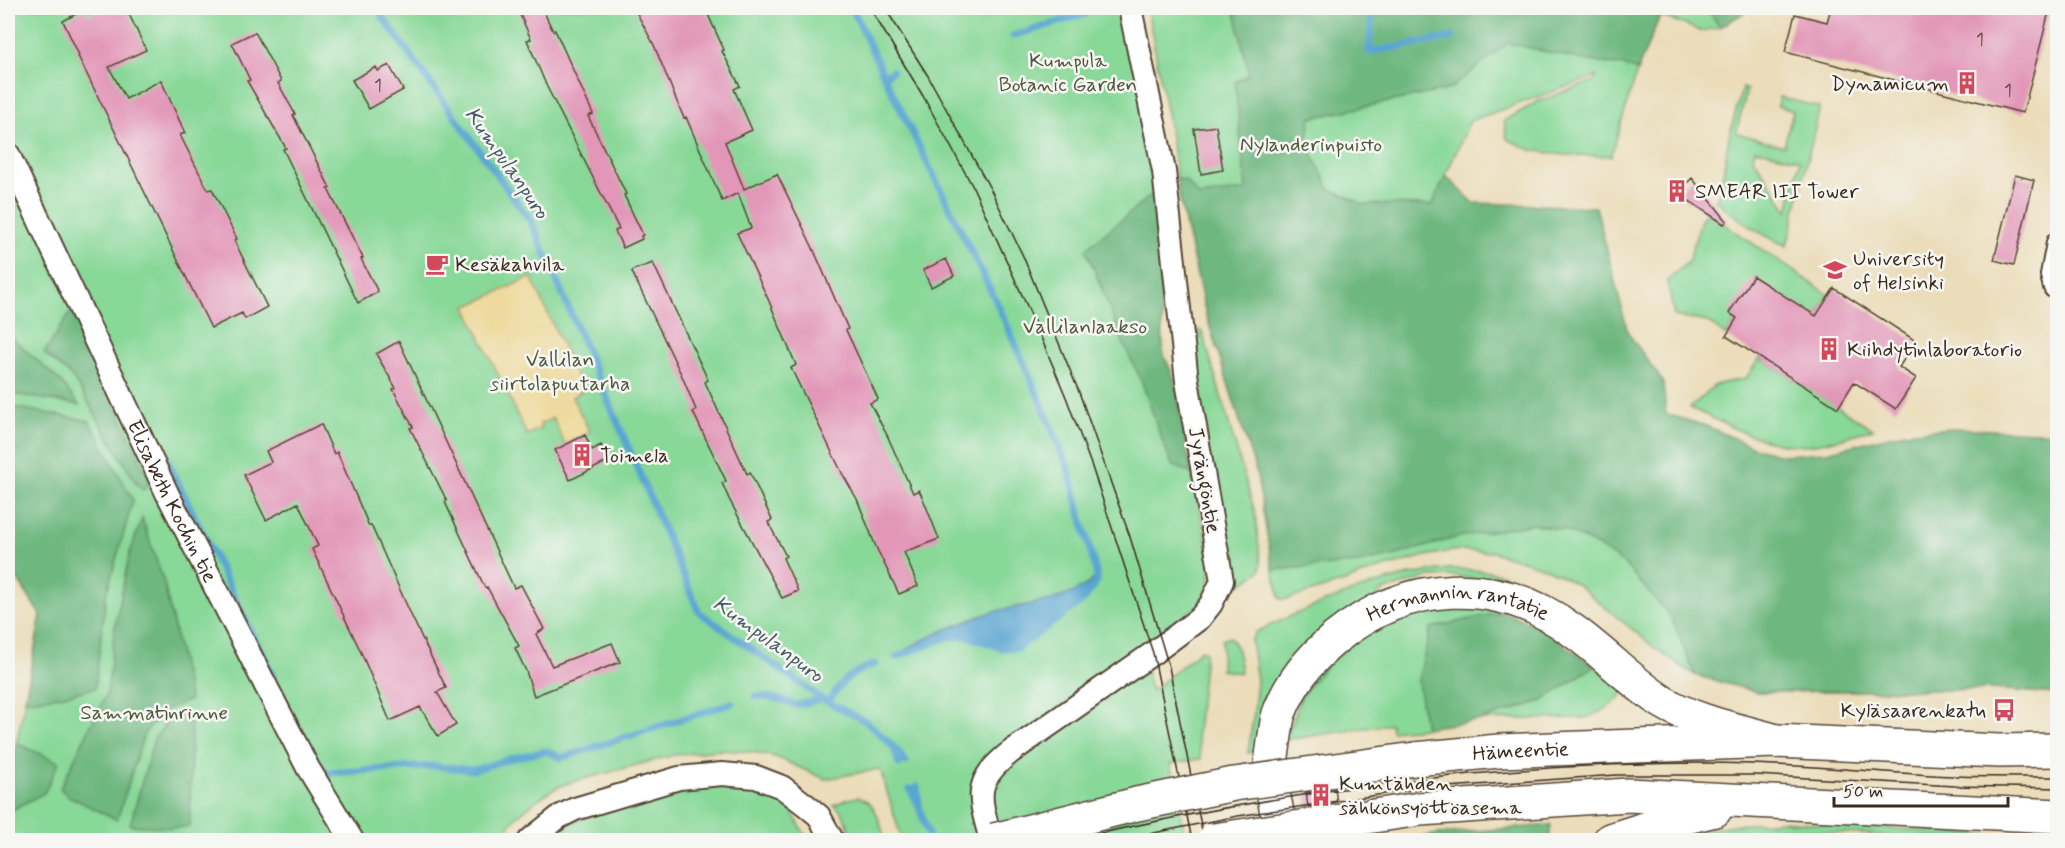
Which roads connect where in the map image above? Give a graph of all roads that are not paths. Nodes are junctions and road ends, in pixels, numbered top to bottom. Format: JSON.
{"nodes":[{"id":1,"x":1130,"y":8,"type":"edge"},
{"id":2,"x":8,"y":153,"type":"edge"},
{"id":3,"x":2058,"y":243,"type":"edge"},
{"id":4,"x":2058,"y":289,"type":"edge"},
{"id":5,"x":1776,"y":741,"type":"junction"},
{"id":6,"x":2058,"y":750,"type":"edge"},
{"id":7,"x":1749,"y":802,"type":"junction"},
{"id":8,"x":2058,"y":816,"type":"edge"},
{"id":9,"x":352,"y":840,"type":"edge"},
{"id":10,"x":530,"y":840,"type":"edge"},
{"id":11,"x":832,"y":840,"type":"edge"},
{"id":12,"x":992,"y":840,"type":"edge"},
{"id":13,"x":1214,"y":840,"type":"edge"},
{"id":14,"x":1282,"y":840,"type":"edge"},
{"id":15,"x":1610,"y":840,"type":"edge"}],
"edges":[{"from":1,"to":12,"type":"street","name":"Jyrängöntie"},
{"from":2,"to":9,"type":"street","name":"Elisabeth Kochin tie"},
{"from":3,"to":4,"type":"street"},
{"from":5,"to":6,"type":"main road","name":"Hämeentie"},
{"from":5,"to":12,"type":"main road","name":"Hämeentie","bridge":true},
{"from":5,"to":14,"type":"main road","name":"Hermannin rantatie"},
{"from":7,"to":8,"type":"main road"},
{"from":7,"to":13,"type":"main road","bridge":true},
{"from":7,"to":15,"type":"main road"},
{"from":10,"to":11,"type":"street"}]}
